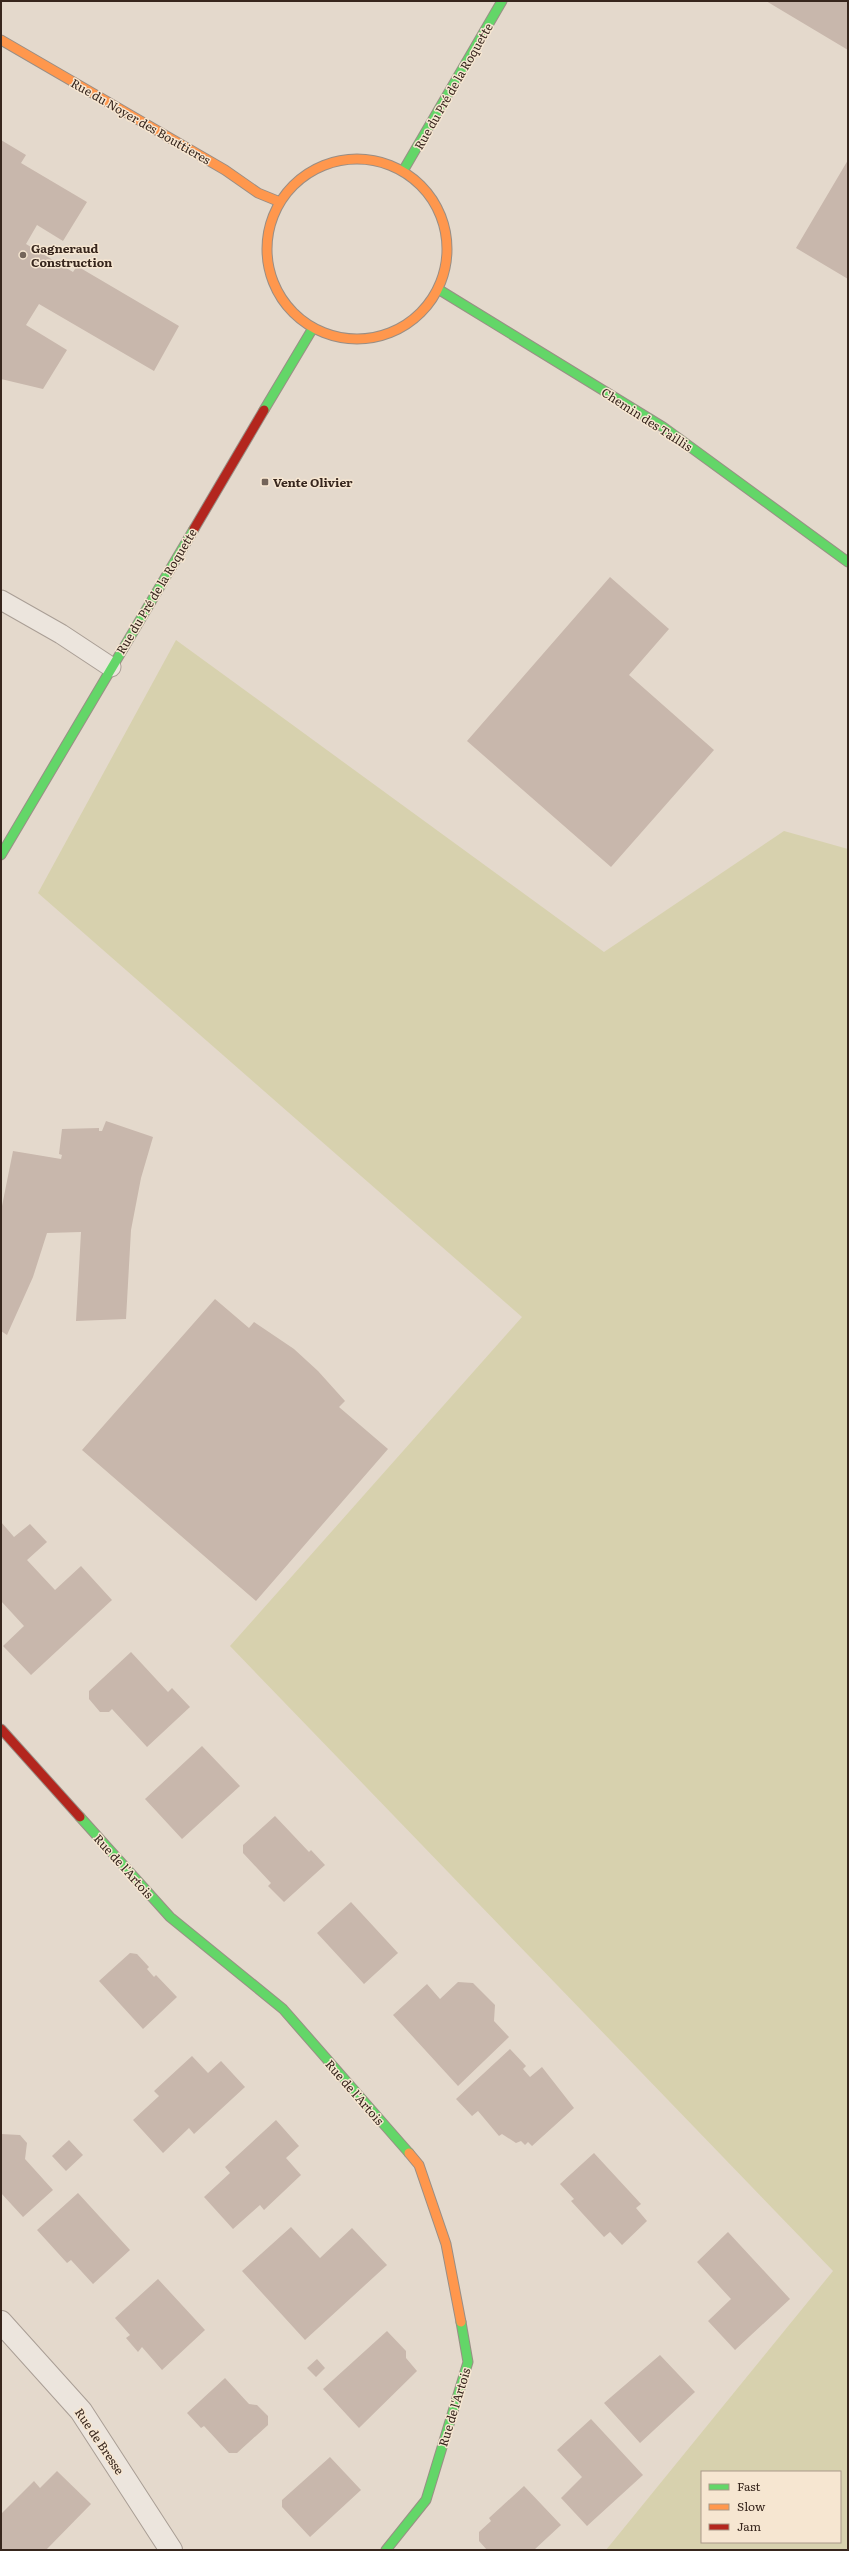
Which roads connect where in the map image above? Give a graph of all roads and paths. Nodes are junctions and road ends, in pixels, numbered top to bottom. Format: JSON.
{"nodes":[{"id":1,"x":502,"y":1,"type":"edge"},
{"id":2,"x":1,"y":40,"type":"edge"},
{"id":3,"x":403,"y":171,"type":"junction"},
{"id":4,"x":280,"y":202,"type":"junction"},
{"id":5,"x":438,"y":289,"type":"junction"},
{"id":6,"x":313,"y":328,"type":"junction"},
{"id":7,"x":848,"y":562,"type":"edge"},
{"id":8,"x":1,"y":600,"type":"edge"},
{"id":9,"x":111,"y":667,"type":"junction"},
{"id":10,"x":1,"y":855,"type":"edge"},
{"id":11,"x":1,"y":1729,"type":"edge"},
{"id":12,"x":1,"y":2322,"type":"edge"},
{"id":13,"x":171,"y":2550,"type":"edge"},
{"id":14,"x":386,"y":2550,"type":"edge"}],
"edges":[{"from":1,"to":3,"type":"street","name":"Rue du Pré de la Roquette"},
{"from":2,"to":4,"type":"street","name":"Rue du Noyer des Bouttieres"},
{"from":3,"to":4,"type":"street"},
{"from":3,"to":5,"type":"street"},
{"from":4,"to":6,"type":"street"},
{"from":5,"to":6,"type":"street"},
{"from":5,"to":7,"type":"street","name":"Chemin des Taillis"},
{"from":6,"to":9,"type":"street","name":"Rue du Pré de la Roquette"},
{"from":8,"to":9,"type":"lane"},
{"from":9,"to":10,"type":"street","name":"Rue du Pré de la Roquette"},
{"from":11,"to":14,"type":"street","name":"Rue de l'Artois"},
{"from":12,"to":13,"type":"street","name":"Rue de Bresse"}]}
